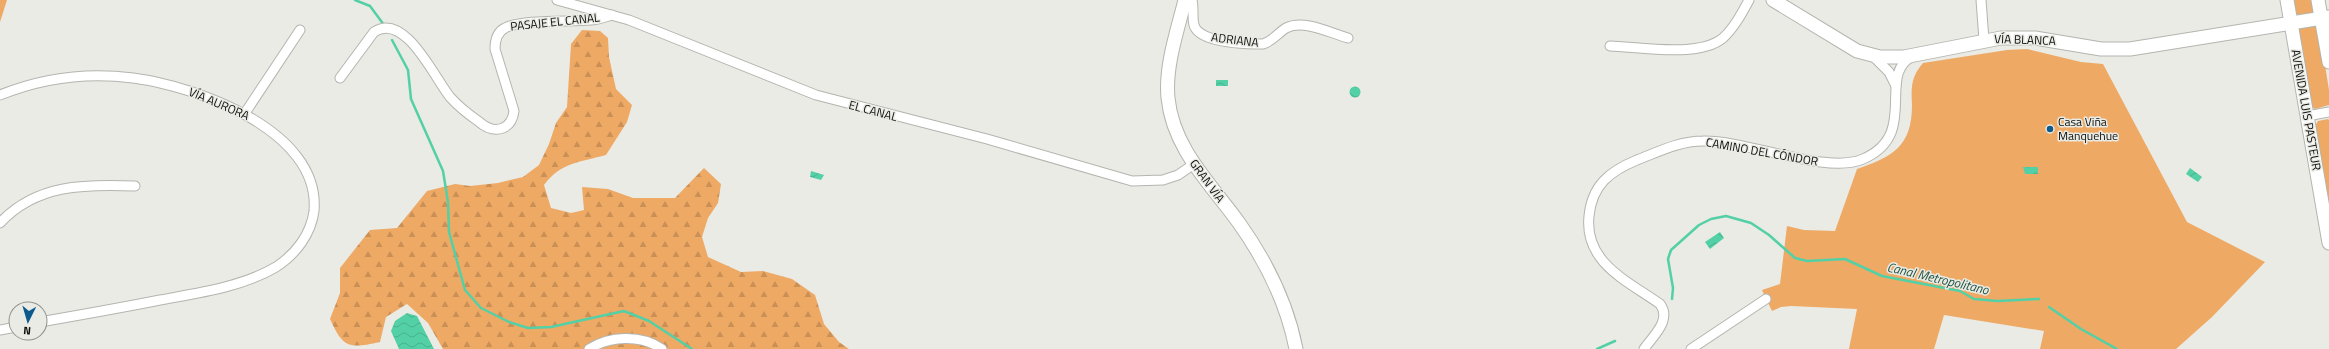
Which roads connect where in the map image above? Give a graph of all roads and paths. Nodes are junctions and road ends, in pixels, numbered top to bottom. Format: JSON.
{"nodes":[{"id":1,"x":557,"y":0,"type":"edge"},
{"id":2,"x":1185,"y":0,"type":"edge"},
{"id":3,"x":1192,"y":0,"type":"edge"},
{"id":4,"x":1749,"y":0,"type":"edge"},
{"id":5,"x":1773,"y":0,"type":"edge"},
{"id":6,"x":1981,"y":0,"type":"edge"},
{"id":7,"x":2287,"y":0,"type":"edge"},
{"id":8,"x":2318,"y":0,"type":"edge"},
{"id":9,"x":613,"y":15,"type":"junction"},
{"id":10,"x":2325,"y":18,"type":"edge"},
{"id":11,"x":2291,"y":23,"type":"junction"},
{"id":12,"x":300,"y":30,"type":"dead end"},
{"id":13,"x":1348,"y":38,"type":"dead end"},
{"id":14,"x":1984,"y":40,"type":"junction"},
{"id":15,"x":1610,"y":46,"type":"dead end"},
{"id":16,"x":1917,"y":54,"type":"junction"},
{"id":17,"x":1873,"y":56,"type":"junction"},
{"id":18,"x":2329,"y":62,"type":"edge"},
{"id":19,"x":340,"y":78,"type":"dead end"},
{"id":20,"x":1896,"y":86,"type":"junction"},
{"id":21,"x":0,"y":95,"type":"edge"},
{"id":22,"x":2329,"y":112,"type":"edge"},
{"id":23,"x":245,"y":113,"type":"junction"},
{"id":24,"x":2307,"y":116,"type":"junction"},
{"id":25,"x":1194,"y":164,"type":"junction"},
{"id":26,"x":134,"y":186,"type":"dead end"},
{"id":27,"x":0,"y":223,"type":"edge"},
{"id":28,"x":2329,"y":243,"type":"edge"},
{"id":29,"x":1766,"y":299,"type":"dead end"},
{"id":30,"x":48,"y":320,"type":"edge"},
{"id":31,"x":589,"y":349,"type":"edge"},
{"id":32,"x":662,"y":349,"type":"edge"},
{"id":33,"x":1296,"y":349,"type":"edge"},
{"id":34,"x":1644,"y":349,"type":"edge"},
{"id":35,"x":1691,"y":349,"type":"edge"}],
"edges":[{"from":1,"to":9,"type":"street","name":"EL CANAL"},
{"from":2,"to":25,"type":"street","name":"GRAN VÍA"},
{"from":3,"to":13,"type":"street","name":"ADRIANA"},
{"from":4,"to":15,"type":"street"},
{"from":5,"to":17,"type":"street","name":"VÍA BLANCA"},
{"from":6,"to":14,"type":"street"},
{"from":7,"to":11,"type":"street","name":"AVENIDA LUIS PASTEUR"},
{"from":8,"to":10,"type":"street"},
{"from":9,"to":19,"type":"street","name":"PASAJE EL CANAL"},
{"from":9,"to":25,"type":"street","name":"EL CANAL"},
{"from":10,"to":11,"type":"street","name":"VÍA BLANCA"},
{"from":10,"to":18,"type":"street"},
{"from":11,"to":14,"type":"street","name":"VÍA BLANCA"},
{"from":11,"to":24,"type":"street","name":"AVENIDA LUIS PASTEUR"},
{"from":12,"to":23,"type":"street"},
{"from":14,"to":16,"type":"street","name":"VÍA BLANCA"},
{"from":16,"to":17,"type":"street","name":"VÍA BLANCA"},
{"from":16,"to":20,"type":"street","name":"CAMINO DEL CÓNDOR"},
{"from":17,"to":20,"type":"street"},
{"from":20,"to":34,"type":"street","name":"CAMINO DEL CÓNDOR"},
{"from":21,"to":23,"type":"street","name":"VÍA AURORA"},
{"from":22,"to":24,"type":"street"},
{"from":23,"to":30,"type":"street","name":"VÍA AURORA"},
{"from":24,"to":28,"type":"street","name":"AVENIDA LUIS PASTEUR"},
{"from":25,"to":33,"type":"street","name":"GRAN VÍA"},
{"from":26,"to":27,"type":"street"},
{"from":29,"to":35,"type":"street"},
{"from":31,"to":32,"type":"street"}]}
